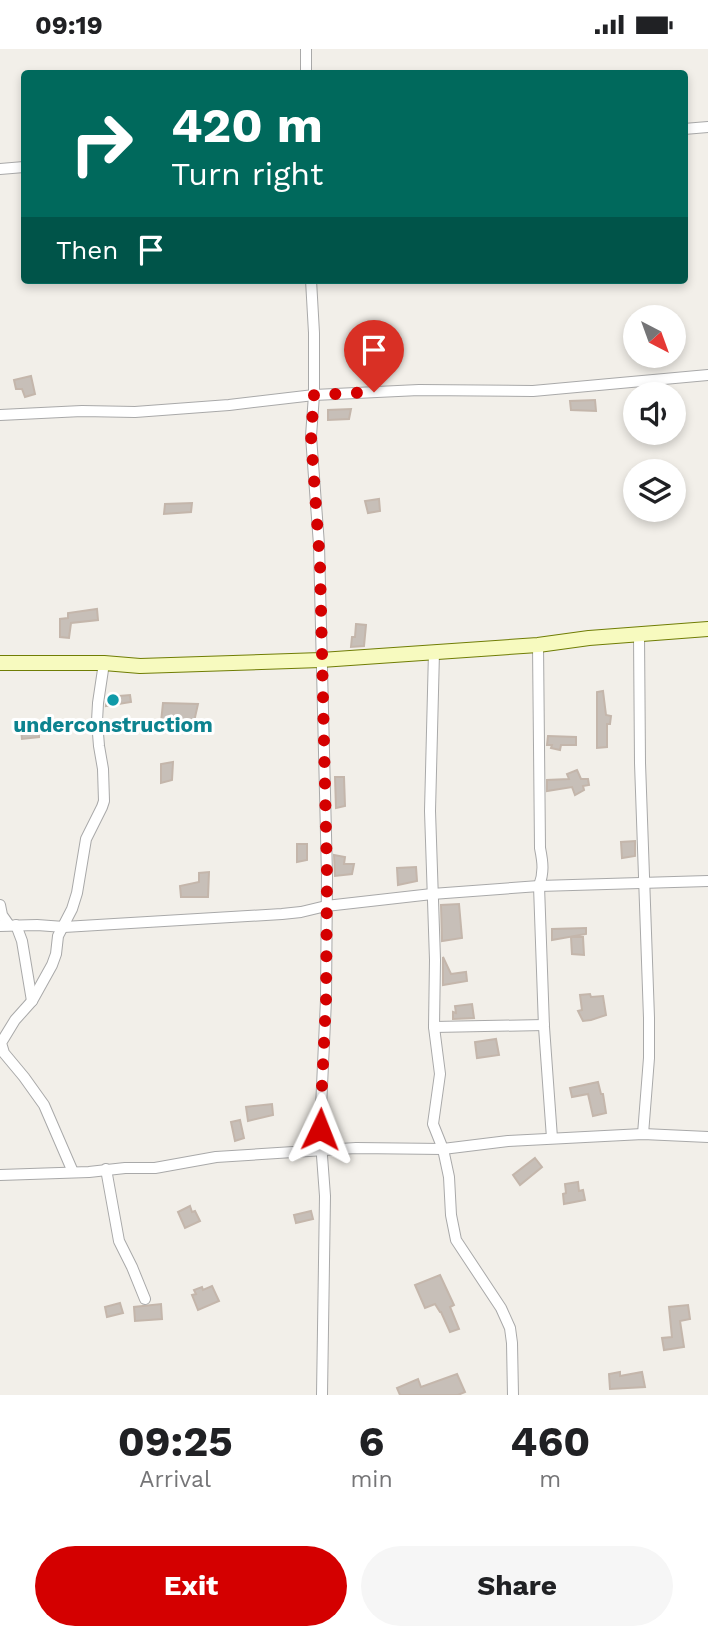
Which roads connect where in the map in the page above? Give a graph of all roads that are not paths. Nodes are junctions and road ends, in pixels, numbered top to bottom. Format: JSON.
{"nodes":[{"id":1,"x":306,"y":49,"type":"edge"},
{"id":2,"x":306,"y":70,"type":"edge"},
{"id":3,"x":708,"y":127,"type":"edge"},
{"id":4,"x":688,"y":129,"type":"edge"},
{"id":5,"x":21,"y":167,"type":"edge"},
{"id":6,"x":0,"y":169,"type":"edge"},
{"id":7,"x":311,"y":284,"type":"edge"},
{"id":8,"x":708,"y":375,"type":"edge"},
{"id":9,"x":314,"y":395,"type":"junction"},
{"id":10,"x":0,"y":415,"type":"edge"},
{"id":11,"x":708,"y":629,"type":"edge"},
{"id":12,"x":639,"y":635,"type":"junction"},
{"id":13,"x":538,"y":645,"type":"junction"},
{"id":14,"x":434,"y":652,"type":"junction"},
{"id":15,"x":321,"y":660,"type":"junction"},
{"id":16,"x":0,"y":663,"type":"edge"},
{"id":17,"x":104,"y":663,"type":"junction"},
{"id":18,"x":708,"y":881,"type":"edge"},
{"id":19,"x":645,"y":883,"type":"junction"},
{"id":20,"x":539,"y":885,"type":"junction"},
{"id":21,"x":432,"y":894,"type":"junction"},
{"id":22,"x":0,"y":905,"type":"edge"},
{"id":23,"x":326,"y":907,"type":"junction"},
{"id":24,"x":8,"y":925,"type":"edge"},
{"id":25,"x":64,"y":927,"type":"junction"},
{"id":26,"x":32,"y":1001,"type":"junction"},
{"id":27,"x":544,"y":1025,"type":"junction"},
{"id":28,"x":434,"y":1027,"type":"junction"},
{"id":29,"x":643,"y":1134,"type":"junction"},
{"id":30,"x":708,"y":1137,"type":"edge"},
{"id":31,"x":552,"y":1138,"type":"junction"},
{"id":32,"x":443,"y":1149,"type":"junction"},
{"id":33,"x":321,"y":1151,"type":"junction"},
{"id":34,"x":106,"y":1169,"type":"junction"},
{"id":35,"x":73,"y":1172,"type":"junction"},
{"id":36,"x":0,"y":1175,"type":"edge"},
{"id":37,"x":145,"y":1299,"type":"dead end"},
{"id":38,"x":322,"y":1395,"type":"edge"},
{"id":39,"x":513,"y":1395,"type":"edge"}],
"edges":[{"from":1,"to":2,"type":"street"},
{"from":3,"to":4,"type":"street"},
{"from":5,"to":6,"type":"street"},
{"from":7,"to":9,"type":"street"},
{"from":8,"to":9,"type":"street"},
{"from":9,"to":10,"type":"street"},
{"from":9,"to":15,"type":"street"},
{"from":11,"to":12,"type":"street"},
{"from":12,"to":13,"type":"street"},
{"from":12,"to":19,"type":"street"},
{"from":13,"to":14,"type":"street"},
{"from":13,"to":20,"type":"street"},
{"from":14,"to":15,"type":"street"},
{"from":14,"to":21,"type":"street"},
{"from":15,"to":17,"type":"street"},
{"from":15,"to":23,"type":"street"},
{"from":16,"to":17,"type":"street"},
{"from":17,"to":25,"type":"street"},
{"from":18,"to":19,"type":"street"},
{"from":19,"to":20,"type":"street"},
{"from":19,"to":29,"type":"street"},
{"from":20,"to":21,"type":"street"},
{"from":20,"to":27,"type":"street"},
{"from":21,"to":23,"type":"street"},
{"from":21,"to":28,"type":"street"},
{"from":22,"to":24,"type":"street"},
{"from":23,"to":25,"type":"street"},
{"from":23,"to":33,"type":"street"},
{"from":24,"to":25,"type":"street"},
{"from":24,"to":26,"type":"street"},
{"from":25,"to":26,"type":"street"},
{"from":26,"to":35,"type":"street"},
{"from":27,"to":28,"type":"street"},
{"from":27,"to":31,"type":"street"},
{"from":28,"to":32,"type":"street"},
{"from":29,"to":30,"type":"street"},
{"from":29,"to":31,"type":"street"},
{"from":31,"to":32,"type":"street"},
{"from":32,"to":33,"type":"street"},
{"from":32,"to":39,"type":"street"},
{"from":33,"to":34,"type":"street"},
{"from":33,"to":38,"type":"street"},
{"from":34,"to":35,"type":"street"},
{"from":34,"to":37,"type":"street"},
{"from":35,"to":36,"type":"street"}]}
